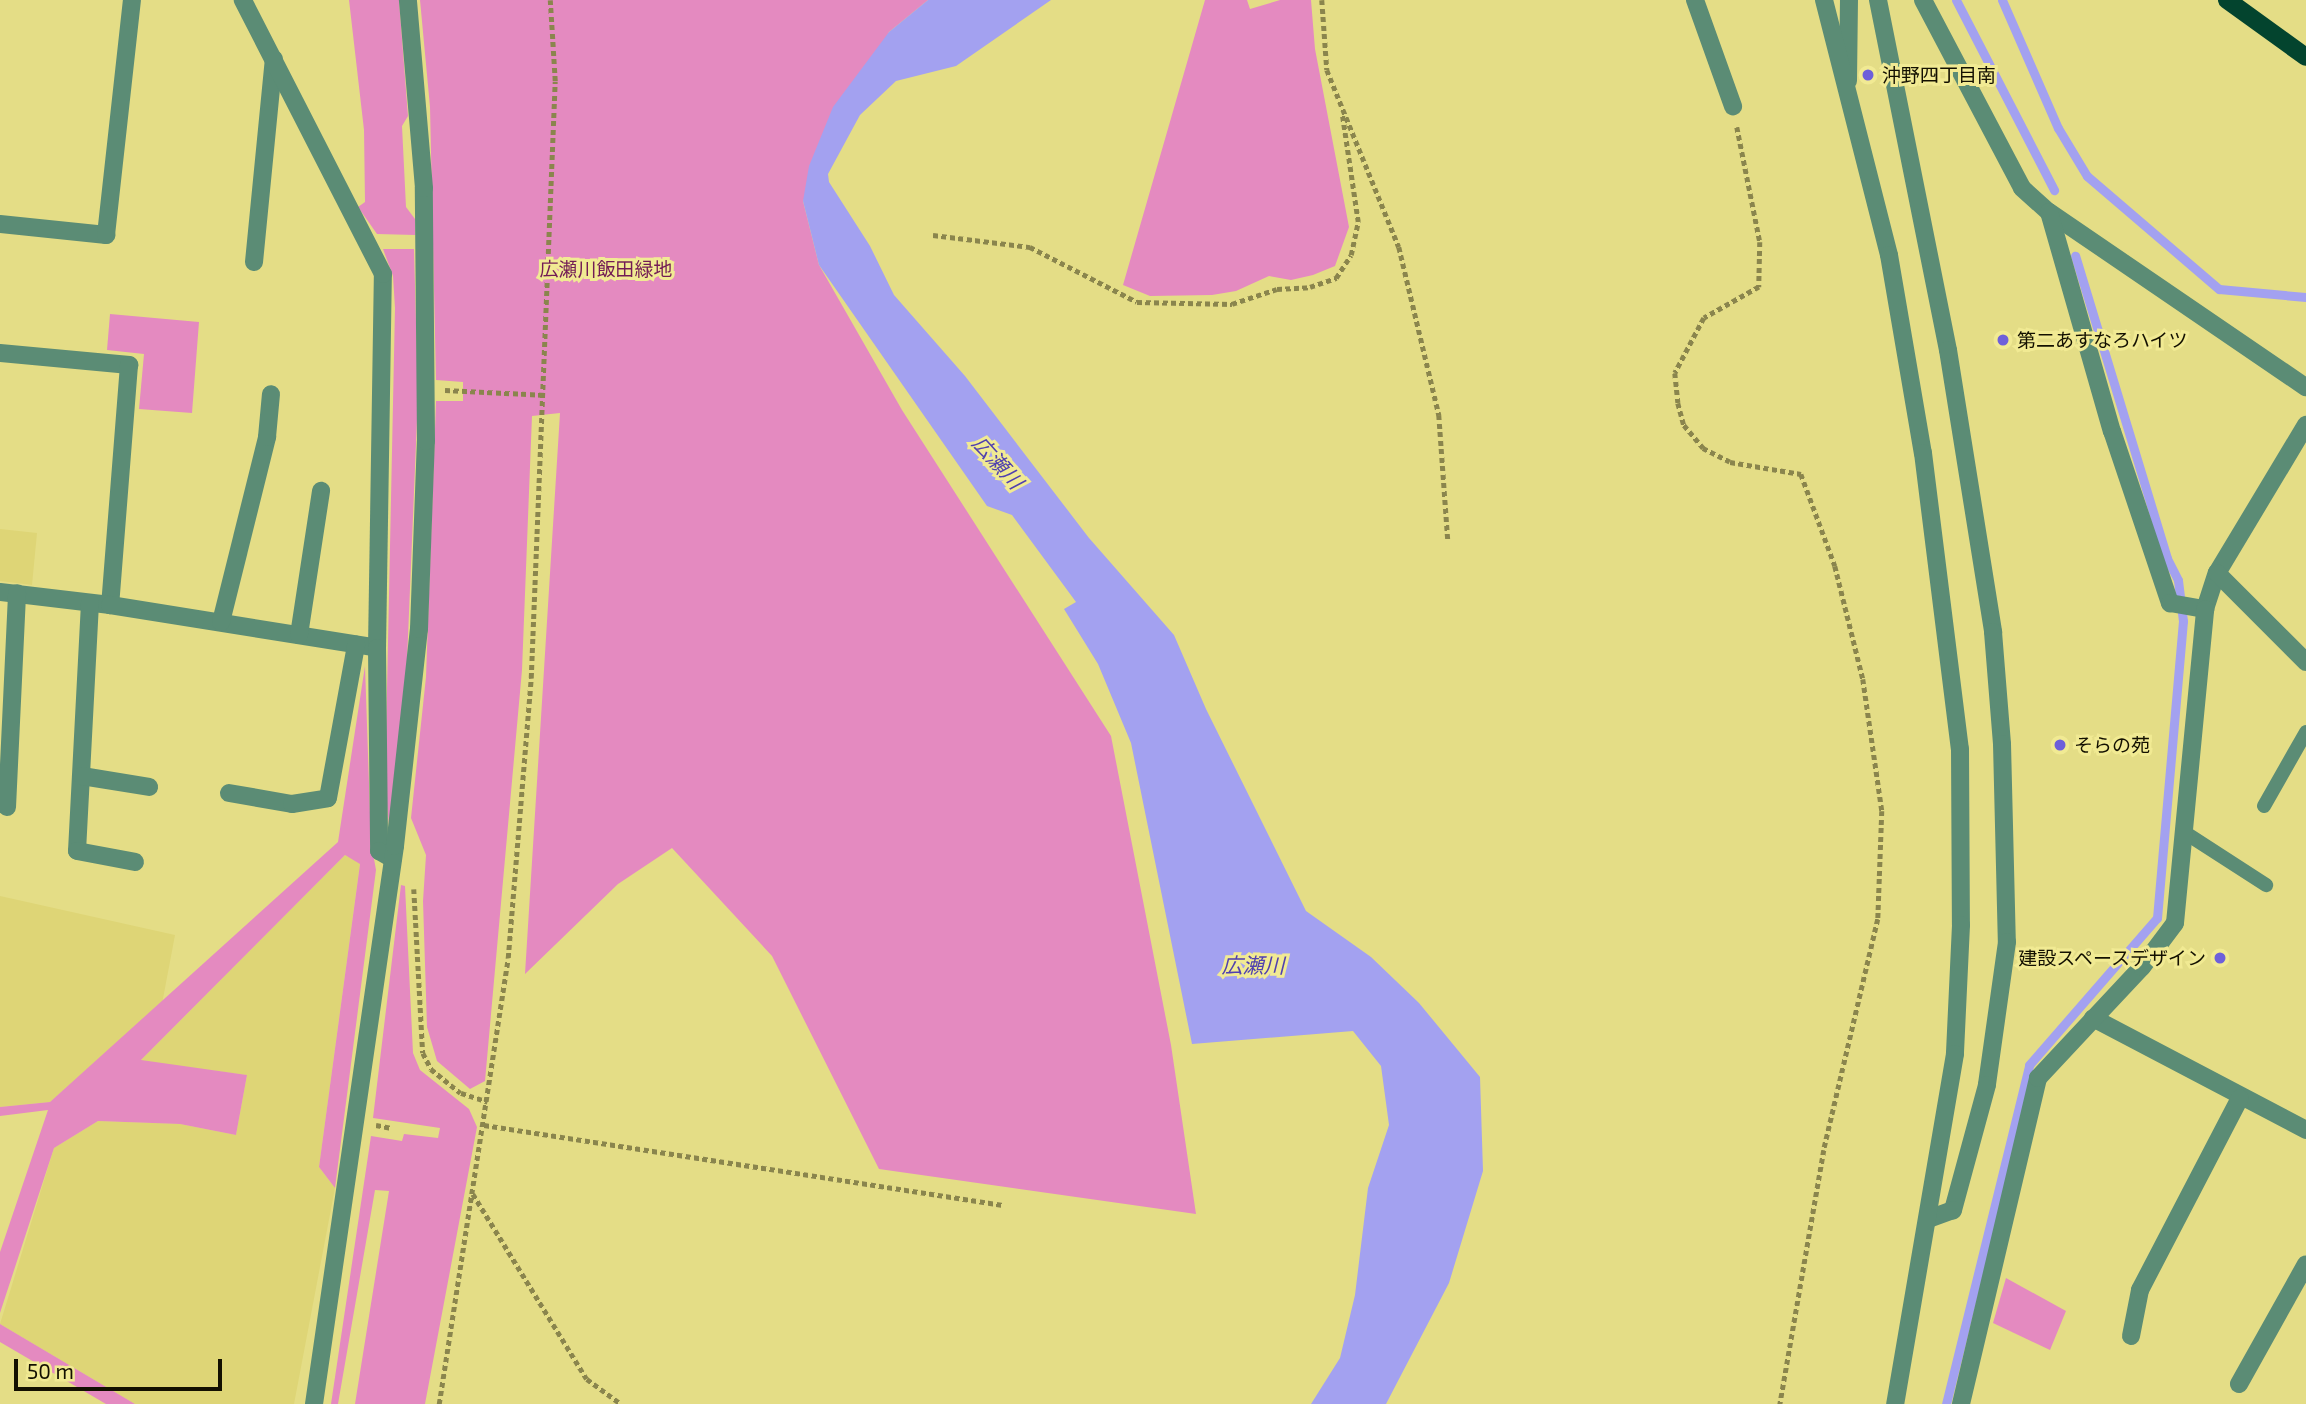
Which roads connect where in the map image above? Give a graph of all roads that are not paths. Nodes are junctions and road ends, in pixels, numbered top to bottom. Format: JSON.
{"nodes":[{"id":1,"x":132,"y":0,"type":"edge"},
{"id":2,"x":243,"y":0,"type":"edge"},
{"id":3,"x":408,"y":0,"type":"edge"},
{"id":4,"x":1695,"y":0,"type":"edge"},
{"id":5,"x":1824,"y":0,"type":"edge"},
{"id":6,"x":1849,"y":0,"type":"edge"},
{"id":7,"x":1878,"y":0,"type":"edge"},
{"id":8,"x":1923,"y":0,"type":"edge"},
{"id":9,"x":2227,"y":0,"type":"edge"},
{"id":10,"x":275,"y":55,"type":"junction"},
{"id":11,"x":2306,"y":57,"type":"edge"},
{"id":12,"x":1848,"y":85,"type":"junction"},
{"id":13,"x":1732,"y":106,"type":"road end"},
{"id":14,"x":2049,"y":212,"type":"junction"},
{"id":15,"x":0,"y":224,"type":"edge"},
{"id":16,"x":254,"y":262,"type":"dead end"},
{"id":17,"x":0,"y":354,"type":"edge"},
{"id":18,"x":2306,"y":387,"type":"edge"},
{"id":19,"x":271,"y":394,"type":"dead end"},
{"id":20,"x":2306,"y":425,"type":"edge"},
{"id":21,"x":321,"y":491,"type":"dead end"},
{"id":22,"x":2217,"y":573,"type":"junction"},
{"id":23,"x":8,"y":593,"type":"edge"},
{"id":24,"x":90,"y":603,"type":"junction"},
{"id":25,"x":110,"y":605,"type":"junction"},
{"id":26,"x":2199,"y":608,"type":"junction"},
{"id":27,"x":221,"y":622,"type":"junction"},
{"id":28,"x":299,"y":635,"type":"junction"},
{"id":29,"x":356,"y":645,"type":"junction"},
{"id":30,"x":377,"y":648,"type":"junction"},
{"id":31,"x":2306,"y":662,"type":"edge"},
{"id":32,"x":5,"y":730,"type":"edge"},
{"id":33,"x":2306,"y":732,"type":"edge"},
{"id":34,"x":82,"y":776,"type":"junction"},
{"id":35,"x":149,"y":787,"type":"dead end"},
{"id":36,"x":229,"y":793,"type":"dead end"},
{"id":37,"x":2264,"y":806,"type":"dead end"},
{"id":38,"x":7,"y":807,"type":"dead end"},
{"id":39,"x":2184,"y":832,"type":"junction"},
{"id":40,"x":393,"y":859,"type":"junction"},
{"id":41,"x":135,"y":862,"type":"dead end"},
{"id":42,"x":2266,"y":885,"type":"dead end"},
{"id":43,"x":2093,"y":1018,"type":"junction"},
{"id":44,"x":2240,"y":1098,"type":"junction"},
{"id":45,"x":2306,"y":1130,"type":"edge"},
{"id":46,"x":1928,"y":1219,"type":"junction"},
{"id":47,"x":2306,"y":1264,"type":"edge"},
{"id":48,"x":2131,"y":1336,"type":"dead end"},
{"id":49,"x":2239,"y":1384,"type":"dead end"},
{"id":50,"x":314,"y":1404,"type":"edge"},
{"id":51,"x":1895,"y":1404,"type":"edge"},
{"id":52,"x":1961,"y":1404,"type":"edge"}],
"edges":[{"from":1,"to":15,"type":"street"},
{"from":2,"to":10,"type":"street"},
{"from":3,"to":40,"type":"street"},
{"from":4,"to":13,"type":"street"},
{"from":5,"to":12,"type":"street"},
{"from":6,"to":12,"type":"street"},
{"from":7,"to":46,"type":"street"},
{"from":8,"to":14,"type":"street"},
{"from":9,"to":11,"type":"main road"},
{"from":10,"to":16,"type":"street"},
{"from":10,"to":30,"type":"street"},
{"from":12,"to":46,"type":"street"},
{"from":14,"to":18,"type":"street"},
{"from":14,"to":26,"type":"street"},
{"from":17,"to":25,"type":"street"},
{"from":19,"to":27,"type":"street"},
{"from":20,"to":22,"type":"street"},
{"from":21,"to":28,"type":"street"},
{"from":22,"to":26,"type":"street"},
{"from":22,"to":31,"type":"street"},
{"from":23,"to":24,"type":"street"},
{"from":23,"to":32,"type":"street"},
{"from":24,"to":25,"type":"street"},
{"from":24,"to":34,"type":"street"},
{"from":25,"to":27,"type":"street"},
{"from":26,"to":39,"type":"street"},
{"from":27,"to":28,"type":"street"},
{"from":28,"to":29,"type":"street"},
{"from":29,"to":30,"type":"street"},
{"from":29,"to":36,"type":"street"},
{"from":30,"to":40,"type":"street"},
{"from":32,"to":38,"type":"street"},
{"from":33,"to":37,"type":"lane"},
{"from":34,"to":35,"type":"street"},
{"from":34,"to":41,"type":"street"},
{"from":39,"to":42,"type":"lane"},
{"from":39,"to":43,"type":"street"},
{"from":40,"to":50,"type":"street"},
{"from":43,"to":44,"type":"street"},
{"from":43,"to":52,"type":"street"},
{"from":44,"to":45,"type":"street"},
{"from":44,"to":48,"type":"street"},
{"from":46,"to":51,"type":"street"},
{"from":47,"to":49,"type":"street"}]}
